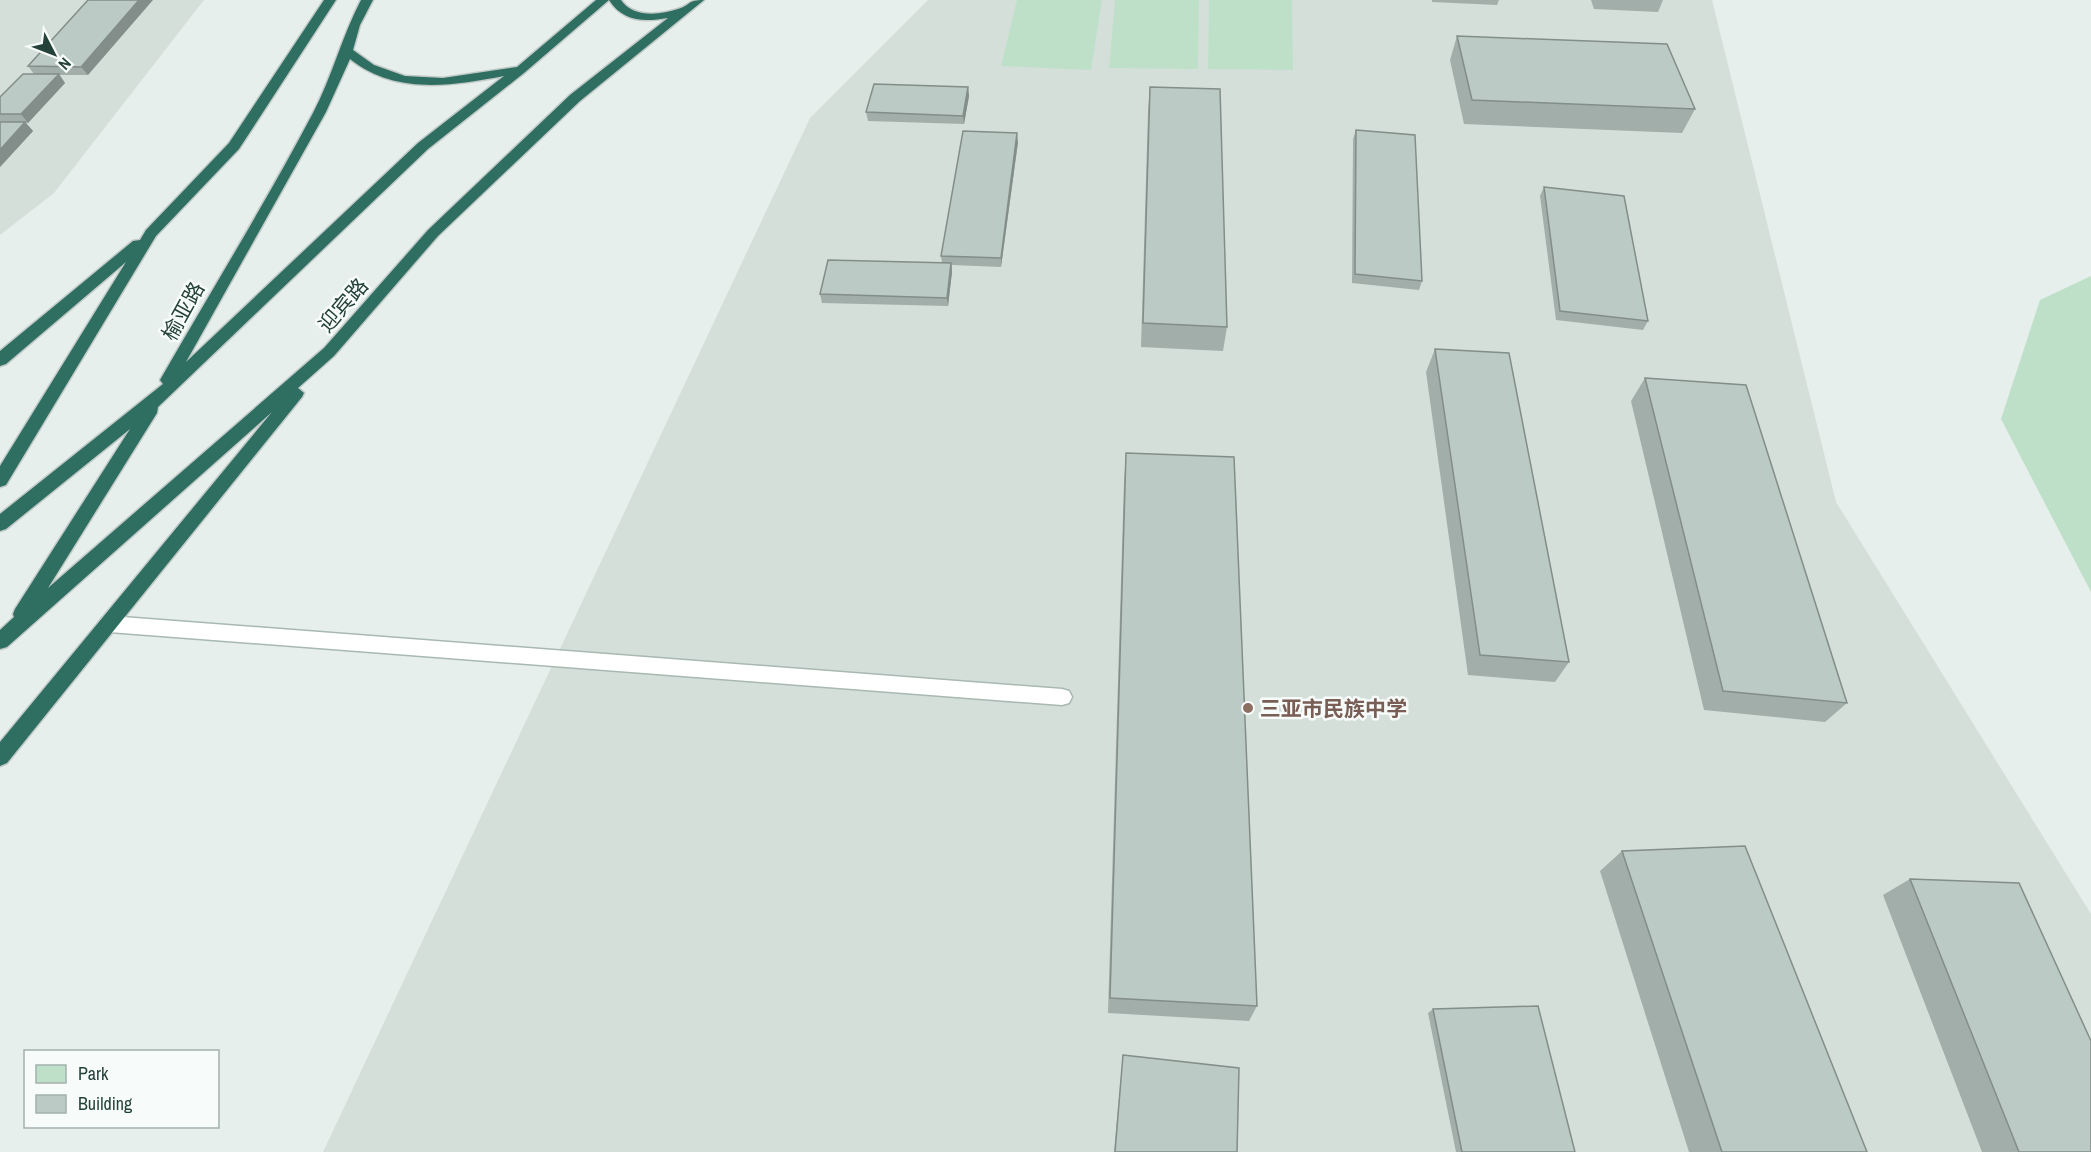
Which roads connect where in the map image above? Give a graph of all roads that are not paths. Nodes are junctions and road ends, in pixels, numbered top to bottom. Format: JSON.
{"nodes":[{"id":1,"x":330,"y":0,"type":"edge"},
{"id":2,"x":368,"y":0,"type":"edge"},
{"id":3,"x":603,"y":0,"type":"edge"},
{"id":4,"x":615,"y":0,"type":"edge"},
{"id":5,"x":698,"y":0,"type":"edge"},
{"id":6,"x":684,"y":11,"type":"junction"},
{"id":7,"x":347,"y":51,"type":"junction"},
{"id":8,"x":520,"y":70,"type":"junction"},
{"id":9,"x":151,"y":233,"type":"junction"},
{"id":10,"x":329,"y":352,"type":"junction"},
{"id":11,"x":0,"y":360,"type":"edge"},
{"id":12,"x":159,"y":397,"type":"junction"},
{"id":13,"x":0,"y":480,"type":"edge"},
{"id":14,"x":0,"y":524,"type":"edge"},
{"id":15,"x":109,"y":624,"type":"junction"},
{"id":16,"x":6,"y":636,"type":"edge"},
{"id":17,"x":0,"y":652,"type":"edge"},
{"id":18,"x":1062,"y":698,"type":"dead end"},
{"id":19,"x":0,"y":757,"type":"edge"}],
"edges":[{"from":1,"to":9,"type":"highway"},
{"from":2,"to":7,"type":"highway","name":"榆亚路"},
{"from":3,"to":8,"type":"highway"},
{"from":4,"to":6,"type":"highway"},
{"from":5,"to":6,"type":"highway","name":"迎宾路"},
{"from":6,"to":10,"type":"highway","name":"迎宾路"},
{"from":7,"to":8,"type":"highway"},
{"from":7,"to":12,"type":"highway","name":"榆亚路"},
{"from":8,"to":12,"type":"highway"},
{"from":9,"to":11,"type":"highway"},
{"from":9,"to":13,"type":"highway"},
{"from":10,"to":15,"type":"highway"},
{"from":10,"to":16,"type":"highway","name":"迎宾路"},
{"from":12,"to":14,"type":"highway"},
{"from":12,"to":16,"type":"highway","name":"榆亚路"},
{"from":15,"to":18,"type":"lane"},
{"from":15,"to":19,"type":"highway"},
{"from":16,"to":17,"type":"highway","name":"榆亚路"}]}
